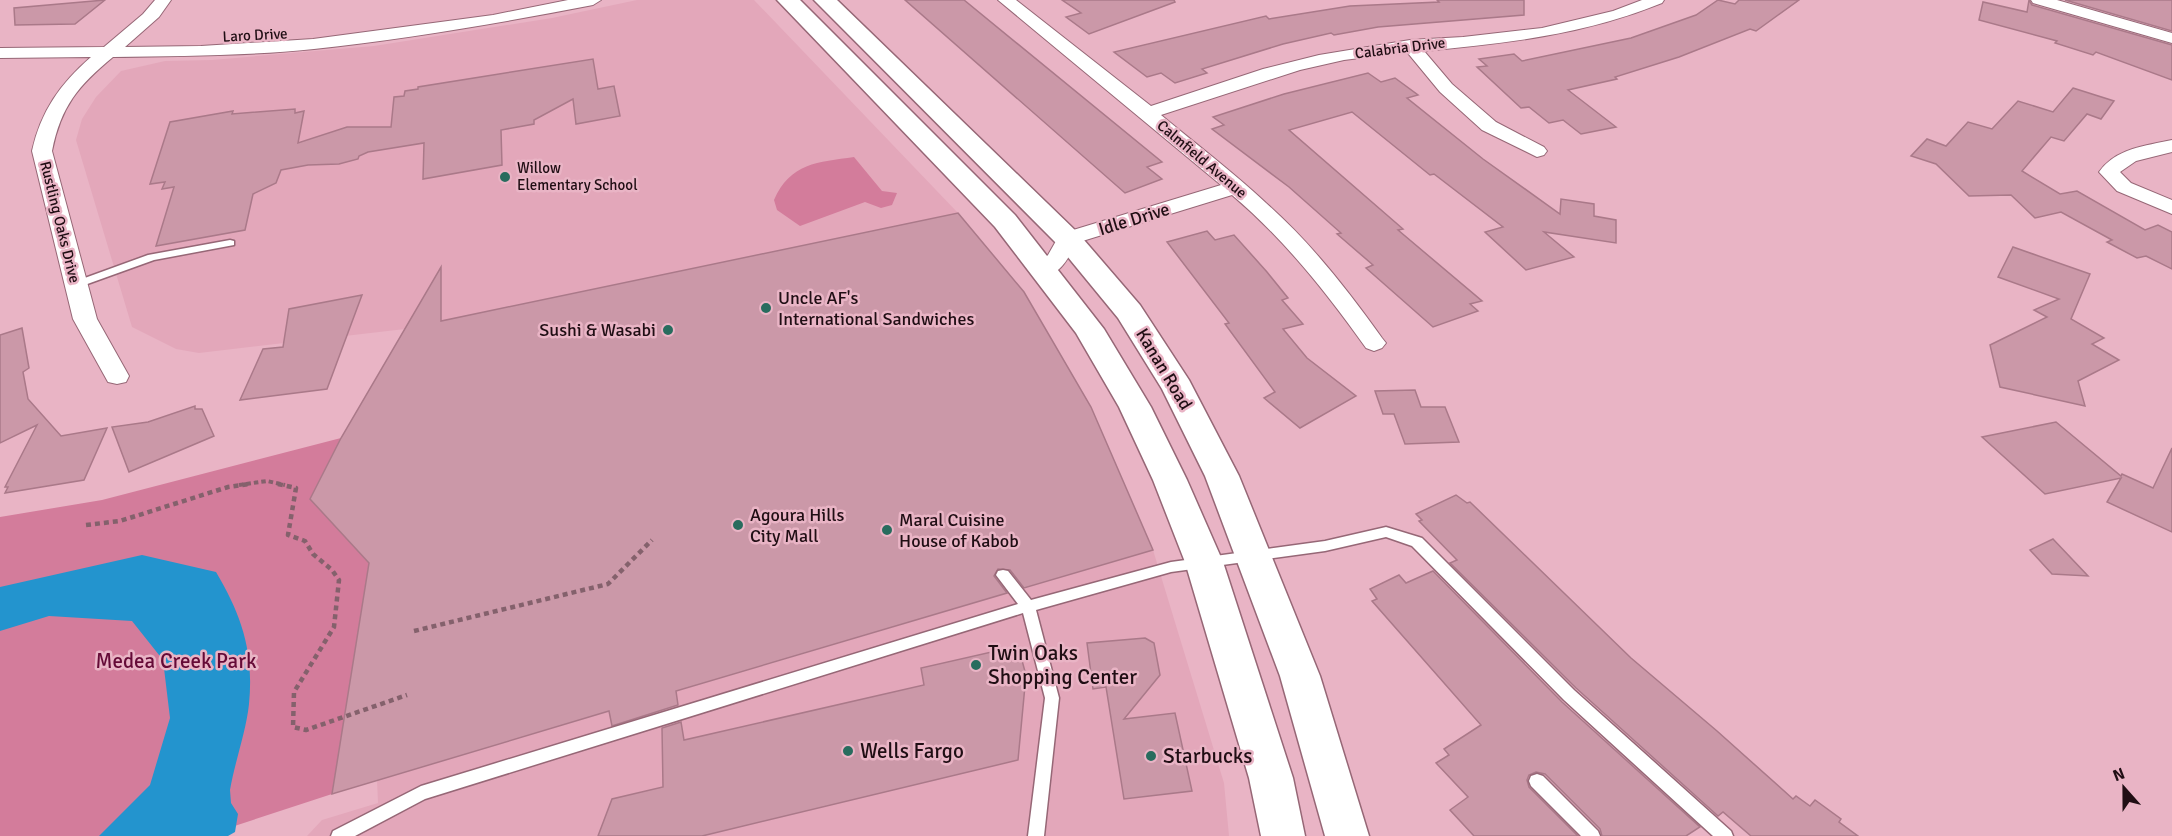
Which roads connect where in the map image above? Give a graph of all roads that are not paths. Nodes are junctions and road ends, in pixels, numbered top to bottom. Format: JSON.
{"nodes":[{"id":1,"x":163,"y":0,"type":"edge"},
{"id":2,"x":541,"y":0,"type":"edge"},
{"id":3,"x":592,"y":0,"type":"edge"},
{"id":4,"x":788,"y":0,"type":"edge"},
{"id":5,"x":825,"y":0,"type":"edge"},
{"id":6,"x":1656,"y":0,"type":"edge"},
{"id":7,"x":2039,"y":0,"type":"edge"},
{"id":8,"x":1017,"y":2,"type":"edge"},
{"id":9,"x":509,"y":6,"type":"junction"},
{"id":10,"x":125,"y":38,"type":"junction"},
{"id":11,"x":2172,"y":38,"type":"edge"},
{"id":12,"x":358,"y":39,"type":"junction"},
{"id":13,"x":0,"y":40,"type":"edge"},
{"id":14,"x":1410,"y":45,"type":"junction"},
{"id":15,"x":0,"y":53,"type":"edge"},
{"id":16,"x":108,"y":53,"type":"junction"},
{"id":17,"x":1148,"y":113,"type":"junction"},
{"id":18,"x":2172,"y":146,"type":"edge"},
{"id":19,"x":1537,"y":151,"type":"dead end"},
{"id":20,"x":1236,"y":187,"type":"junction"},
{"id":21,"x":2172,"y":208,"type":"edge"},
{"id":22,"x":1068,"y":239,"type":"junction"},
{"id":23,"x":231,"y":243,"type":"dead end"},
{"id":24,"x":1045,"y":270,"type":"junction"},
{"id":25,"x":75,"y":285,"type":"junction"},
{"id":26,"x":1374,"y":343,"type":"dead end"},
{"id":27,"x":117,"y":376,"type":"dead end"},
{"id":28,"x":1254,"y":557,"type":"junction"},
{"id":29,"x":1204,"y":562,"type":"junction"},
{"id":30,"x":1003,"y":575,"type":"dead end"},
{"id":31,"x":1028,"y":606,"type":"junction"},
{"id":32,"x":1537,"y":782,"type":"dead end"},
{"id":33,"x":339,"y":836,"type":"edge"},
{"id":34,"x":1036,"y":836,"type":"edge"},
{"id":35,"x":1283,"y":836,"type":"edge"},
{"id":36,"x":1347,"y":836,"type":"edge"},
{"id":37,"x":1592,"y":836,"type":"edge"},
{"id":38,"x":1725,"y":836,"type":"edge"}],
"edges":[{"from":1,"to":10,"type":"street","name":"Rustling Oaks Drive"},
{"from":2,"to":9,"type":"street","name":"Laro Drive"},
{"from":3,"to":12,"type":"street","name":"Laro Drive"},
{"from":4,"to":24,"type":"main road"},
{"from":5,"to":22,"type":"main road","name":"Kanan Road"},
{"from":6,"to":14,"type":"street","name":"Calabria Drive"},
{"from":7,"to":11,"type":"street"},
{"from":8,"to":17,"type":"street","name":"Calmfield Avenue"},
{"from":9,"to":10,"type":"street","name":"Laro Drive"},
{"from":9,"to":12,"type":"street","name":"Laro Drive"},
{"from":10,"to":13,"type":"street","name":"Laro Drive"},
{"from":10,"to":16,"type":"street","name":"Rustling Oaks Drive"},
{"from":12,"to":16,"type":"street","name":"Laro Drive"},
{"from":14,"to":17,"type":"street","name":"Calabria Drive"},
{"from":14,"to":19,"type":"street"},
{"from":15,"to":16,"type":"street","name":"Laro Drive"},
{"from":16,"to":25,"type":"street","name":"Rustling Oaks Drive"},
{"from":17,"to":20,"type":"street","name":"Calmfield Avenue"},
{"from":18,"to":21,"type":"street"},
{"from":20,"to":22,"type":"street","name":"Idle Drive"},
{"from":20,"to":26,"type":"street","name":"Calmfield Avenue"},
{"from":22,"to":24,"type":"street"},
{"from":22,"to":28,"type":"main road","name":"Kanan Road"},
{"from":23,"to":25,"type":"lane"},
{"from":24,"to":29,"type":"main road"},
{"from":25,"to":27,"type":"street","name":"Rustling Oaks Drive"},
{"from":28,"to":29,"type":"lane"},
{"from":28,"to":36,"type":"main road","name":"Kanan Road"},
{"from":28,"to":38,"type":"lane"},
{"from":29,"to":31,"type":"lane"},
{"from":29,"to":35,"type":"main road"},
{"from":30,"to":31,"type":"lane"},
{"from":31,"to":33,"type":"lane"},
{"from":31,"to":34,"type":"lane"},
{"from":32,"to":37,"type":"lane"}]}
